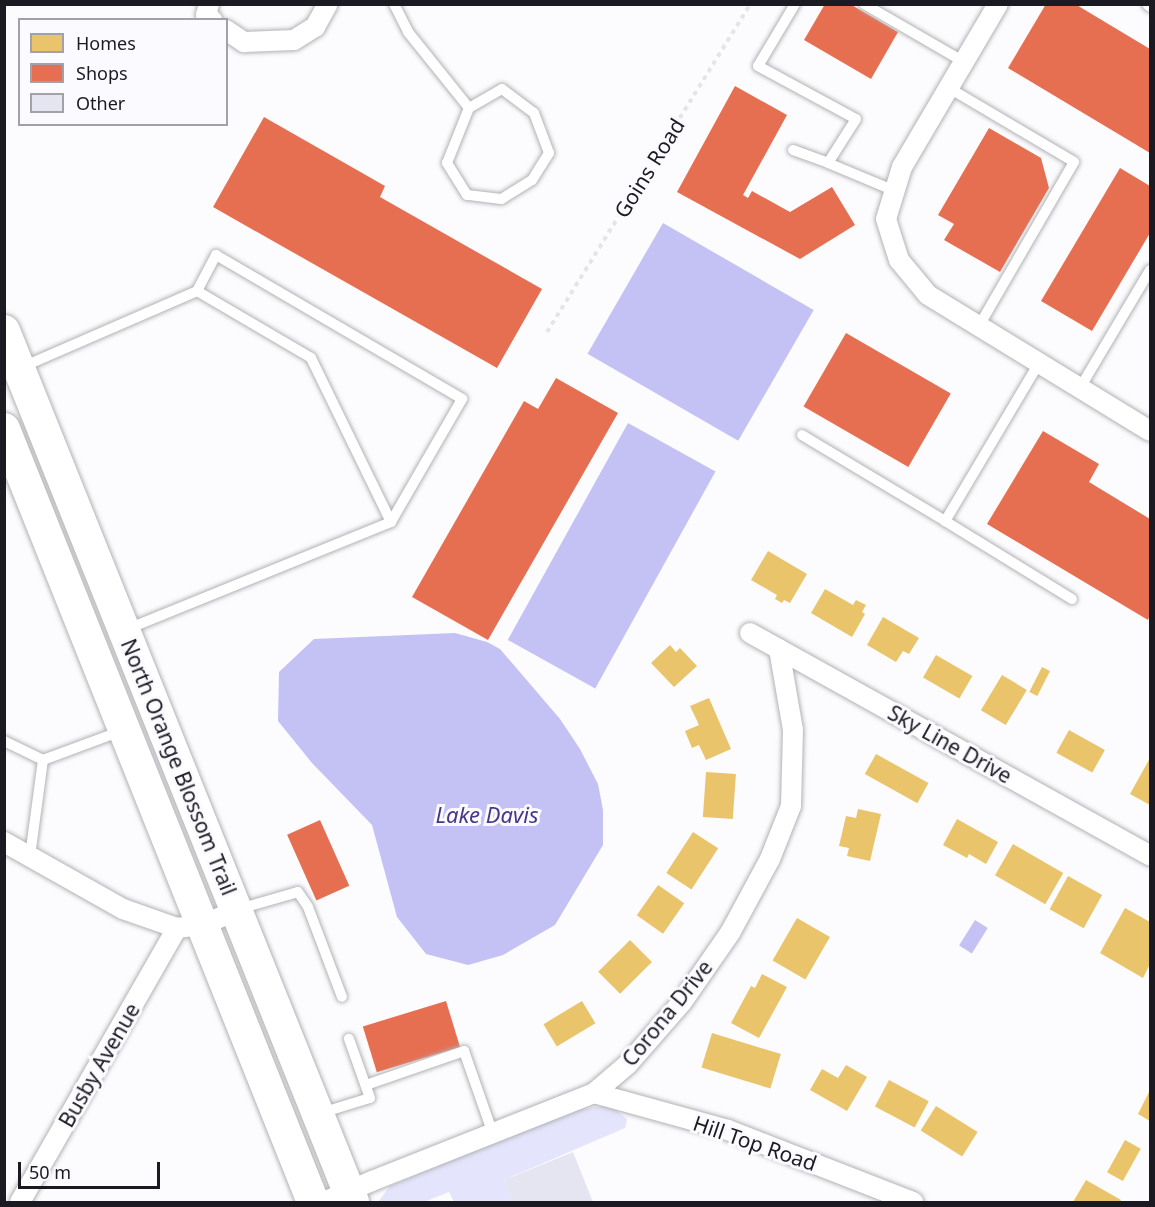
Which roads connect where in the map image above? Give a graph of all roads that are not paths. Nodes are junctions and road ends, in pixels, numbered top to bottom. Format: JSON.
{"nodes":[{"id":1,"x":209,"y":4,"type":"edge"},
{"id":2,"x":328,"y":4,"type":"edge"},
{"id":3,"x":394,"y":4,"type":"edge"},
{"id":4,"x":795,"y":4,"type":"edge"},
{"id":5,"x":864,"y":4,"type":"edge"},
{"id":6,"x":998,"y":4,"type":"edge"},
{"id":7,"x":210,"y":18,"type":"edge"},
{"id":8,"x":228,"y":31,"type":"edge"},
{"id":9,"x":964,"y":62,"type":"junction"},
{"id":10,"x":949,"y":88,"type":"junction"},
{"id":11,"x":470,"y":108,"type":"junction"},
{"id":12,"x":793,"y":150,"type":"dead end"},
{"id":13,"x":828,"y":163,"type":"junction"},
{"id":14,"x":895,"y":191,"type":"junction"},
{"id":15,"x":1150,"y":270,"type":"edge"},
{"id":16,"x":197,"y":291,"type":"junction"},
{"id":17,"x":979,"y":326,"type":"junction"},
{"id":18,"x":4,"y":331,"type":"edge"},
{"id":19,"x":1039,"y":363,"type":"junction"},
{"id":20,"x":20,"y":369,"type":"junction"},
{"id":21,"x":1080,"y":388,"type":"junction"},
{"id":22,"x":4,"y":429,"type":"edge"},
{"id":23,"x":1150,"y":431,"type":"edge"},
{"id":24,"x":802,"y":435,"type":"dead end"},
{"id":25,"x":945,"y":521,"type":"junction"},
{"id":26,"x":391,"y":522,"type":"junction"},
{"id":27,"x":1072,"y":599,"type":"dead end"},
{"id":28,"x":124,"y":630,"type":"junction"},
{"id":29,"x":750,"y":633,"type":"dead end"},
{"id":30,"x":779,"y":649,"type":"junction"},
{"id":31,"x":124,"y":729,"type":"junction"},
{"id":32,"x":4,"y":741,"type":"edge"},
{"id":33,"x":43,"y":760,"type":"junction"},
{"id":34,"x":4,"y":842,"type":"edge"},
{"id":35,"x":30,"y":856,"type":"junction"},
{"id":36,"x":1150,"y":856,"type":"edge"},
{"id":37,"x":236,"y":910,"type":"junction"},
{"id":38,"x":190,"y":927,"type":"junction"},
{"id":39,"x":342,"y":997,"type":"dead end"},
{"id":40,"x":349,"y":1039,"type":"dead end"},
{"id":41,"x":366,"y":1085,"type":"junction"},
{"id":42,"x":594,"y":1093,"type":"junction"},
{"id":43,"x":318,"y":1114,"type":"junction"},
{"id":44,"x":493,"y":1134,"type":"junction"},
{"id":45,"x":342,"y":1199,"type":"edge"},
{"id":46,"x":20,"y":1203,"type":"edge"},
{"id":47,"x":313,"y":1203,"type":"edge"},
{"id":48,"x":913,"y":1203,"type":"edge"}],
"edges":[{"from":1,"to":7,"type":"street"},
{"from":2,"to":8,"type":"street"},
{"from":3,"to":11,"type":"lane"},
{"from":4,"to":13,"type":"lane"},
{"from":5,"to":9,"type":"lane"},
{"from":6,"to":9,"type":"street"},
{"from":9,"to":10,"type":"street"},
{"from":10,"to":14,"type":"street"},
{"from":10,"to":17,"type":"lane"},
{"from":11,"to":11,"type":"lane"},
{"from":12,"to":13,"type":"lane"},
{"from":13,"to":14,"type":"lane"},
{"from":14,"to":17,"type":"street"},
{"from":15,"to":21,"type":"lane"},
{"from":16,"to":20,"type":"lane"},
{"from":16,"to":26,"type":"lane"},
{"from":16,"to":26,"type":"lane"},
{"from":17,"to":19,"type":"street"},
{"from":18,"to":20,"type":"main road","name":"North Orange Blossom Trail"},
{"from":19,"to":21,"type":"street"},
{"from":19,"to":25,"type":"lane"},
{"from":20,"to":28,"type":"main road","name":"North Orange Blossom Trail"},
{"from":21,"to":23,"type":"street"},
{"from":22,"to":31,"type":"main road","name":"North Orange Blossom Trail"},
{"from":24,"to":25,"type":"lane"},
{"from":25,"to":27,"type":"lane"},
{"from":26,"to":28,"type":"lane"},
{"from":28,"to":37,"type":"main road","name":"North Orange Blossom Trail"},
{"from":29,"to":30,"type":"street","name":"Sky Line Drive"},
{"from":30,"to":36,"type":"street","name":"Sky Line Drive"},
{"from":30,"to":42,"type":"street","name":"Corona Drive"},
{"from":31,"to":33,"type":"lane"},
{"from":31,"to":38,"type":"main road","name":"North Orange Blossom Trail"},
{"from":32,"to":33,"type":"lane"},
{"from":33,"to":35,"type":"lane"},
{"from":34,"to":35,"type":"street"},
{"from":35,"to":38,"type":"street"},
{"from":37,"to":38,"type":"street"},
{"from":37,"to":39,"type":"lane"},
{"from":37,"to":43,"type":"main road","name":"North Orange Blossom Trail"},
{"from":38,"to":46,"type":"street","name":"Busby Avenue"},
{"from":38,"to":47,"type":"main road","name":"North Orange Blossom Trail"},
{"from":40,"to":41,"type":"lane"},
{"from":41,"to":43,"type":"lane"},
{"from":41,"to":44,"type":"lane"},
{"from":42,"to":44,"type":"street","name":"Corona Drive"},
{"from":42,"to":48,"type":"street","name":"Hill Top Road"},
{"from":43,"to":45,"type":"main road","name":"North Orange Blossom Trail"},
{"from":44,"to":45,"type":"street","name":"Corona Drive"}]}
